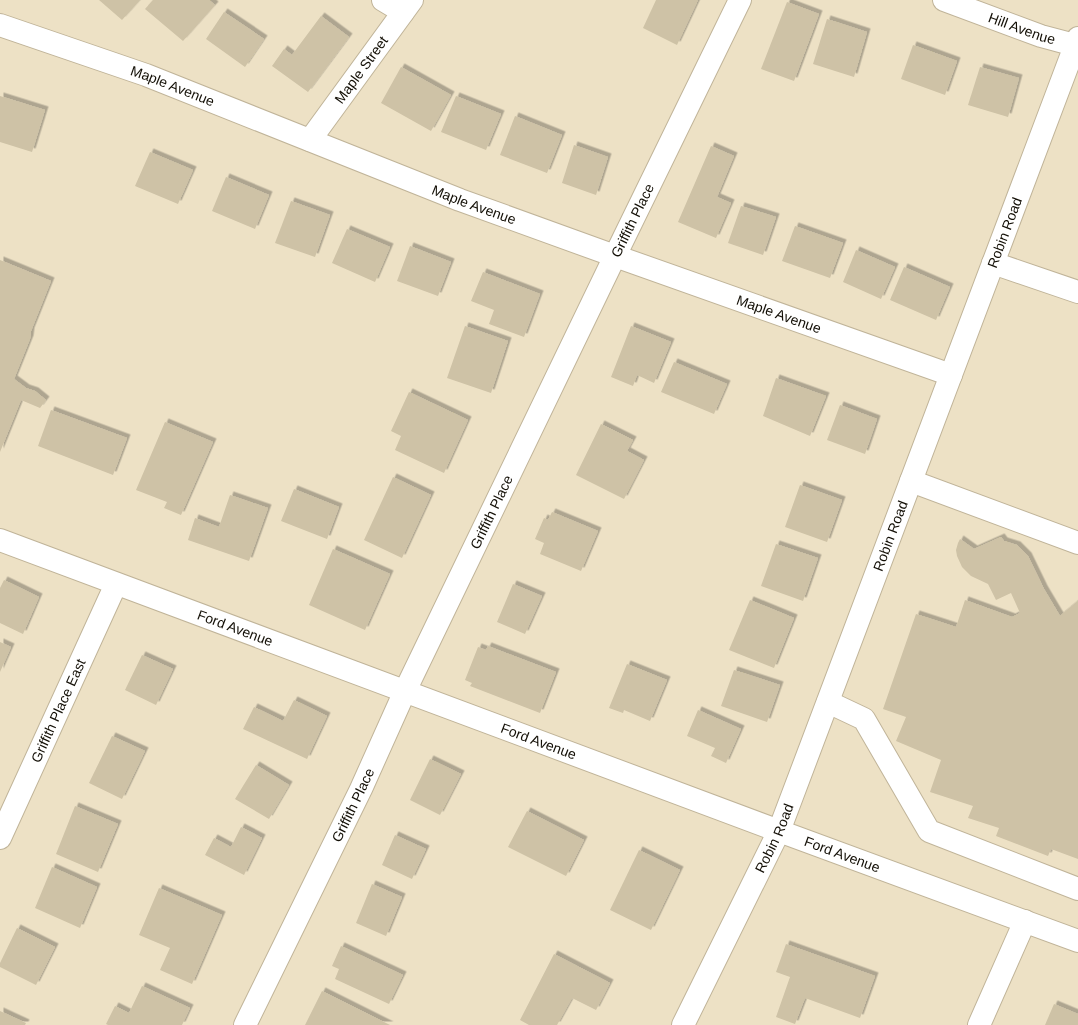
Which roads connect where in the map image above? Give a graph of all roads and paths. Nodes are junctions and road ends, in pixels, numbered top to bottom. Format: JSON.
{"nodes":[{"id":1,"x":383,"y":0,"type":"edge"},
{"id":2,"x":740,"y":0,"type":"edge"},
{"id":3,"x":944,"y":0,"type":"edge"},
{"id":4,"x":408,"y":6,"type":"edge"},
{"id":5,"x":0,"y":25,"type":"edge"},
{"id":6,"x":1077,"y":43,"type":"edge"},
{"id":7,"x":310,"y":140,"type":"junction"},
{"id":8,"x":615,"y":256,"type":"junction"},
{"id":9,"x":993,"y":262,"type":"junction"},
{"id":10,"x":1078,"y":292,"type":"edge"},
{"id":11,"x":951,"y":375,"type":"junction"},
{"id":12,"x":911,"y":481,"type":"junction"},
{"id":13,"x":0,"y":540,"type":"edge"},
{"id":14,"x":1078,"y":543,"type":"edge"},
{"id":15,"x":116,"y":584,"type":"junction"},
{"id":16,"x":405,"y":691,"type":"junction"},
{"id":17,"x":828,"y":702,"type":"junction"},
{"id":18,"x":779,"y":831,"type":"junction"},
{"id":19,"x":0,"y":838,"type":"edge"},
{"id":20,"x":1078,"y":889,"type":"edge"},
{"id":21,"x":1025,"y":921,"type":"junction"},
{"id":22,"x":1078,"y":941,"type":"edge"},
{"id":23,"x":245,"y":1025,"type":"edge"},
{"id":24,"x":683,"y":1025,"type":"edge"},
{"id":25,"x":979,"y":1025,"type":"edge"}],
"edges":[{"from":1,"to":4,"type":"street"},
{"from":2,"to":8,"type":"street","name":"Griffith Place"},
{"from":3,"to":6,"type":"street","name":"Hill Avenue"},
{"from":4,"to":7,"type":"street","name":"Maple Street"},
{"from":5,"to":7,"type":"street","name":"Maple Avenue"},
{"from":6,"to":9,"type":"street","name":"Robin Road"},
{"from":7,"to":8,"type":"street","name":"Maple Avenue"},
{"from":8,"to":11,"type":"street","name":"Maple Avenue"},
{"from":8,"to":16,"type":"street","name":"Griffith Place"},
{"from":9,"to":10,"type":"street"},
{"from":9,"to":11,"type":"street","name":"Robin Road"},
{"from":11,"to":12,"type":"street","name":"Robin Road"},
{"from":12,"to":14,"type":"street"},
{"from":12,"to":17,"type":"street","name":"Robin Road"},
{"from":13,"to":15,"type":"street","name":"Ford Avenue"},
{"from":15,"to":16,"type":"street","name":"Ford Avenue"},
{"from":15,"to":19,"type":"street","name":"Griffith Place East"},
{"from":16,"to":18,"type":"street","name":"Ford Avenue"},
{"from":16,"to":23,"type":"street","name":"Griffith Place"},
{"from":17,"to":18,"type":"street","name":"Robin Road"},
{"from":17,"to":20,"type":"street"},
{"from":18,"to":21,"type":"street","name":"Ford Avenue"},
{"from":18,"to":24,"type":"street","name":"Robin Road"},
{"from":21,"to":22,"type":"street","name":"Ford Avenue"},
{"from":21,"to":25,"type":"street"}]}
